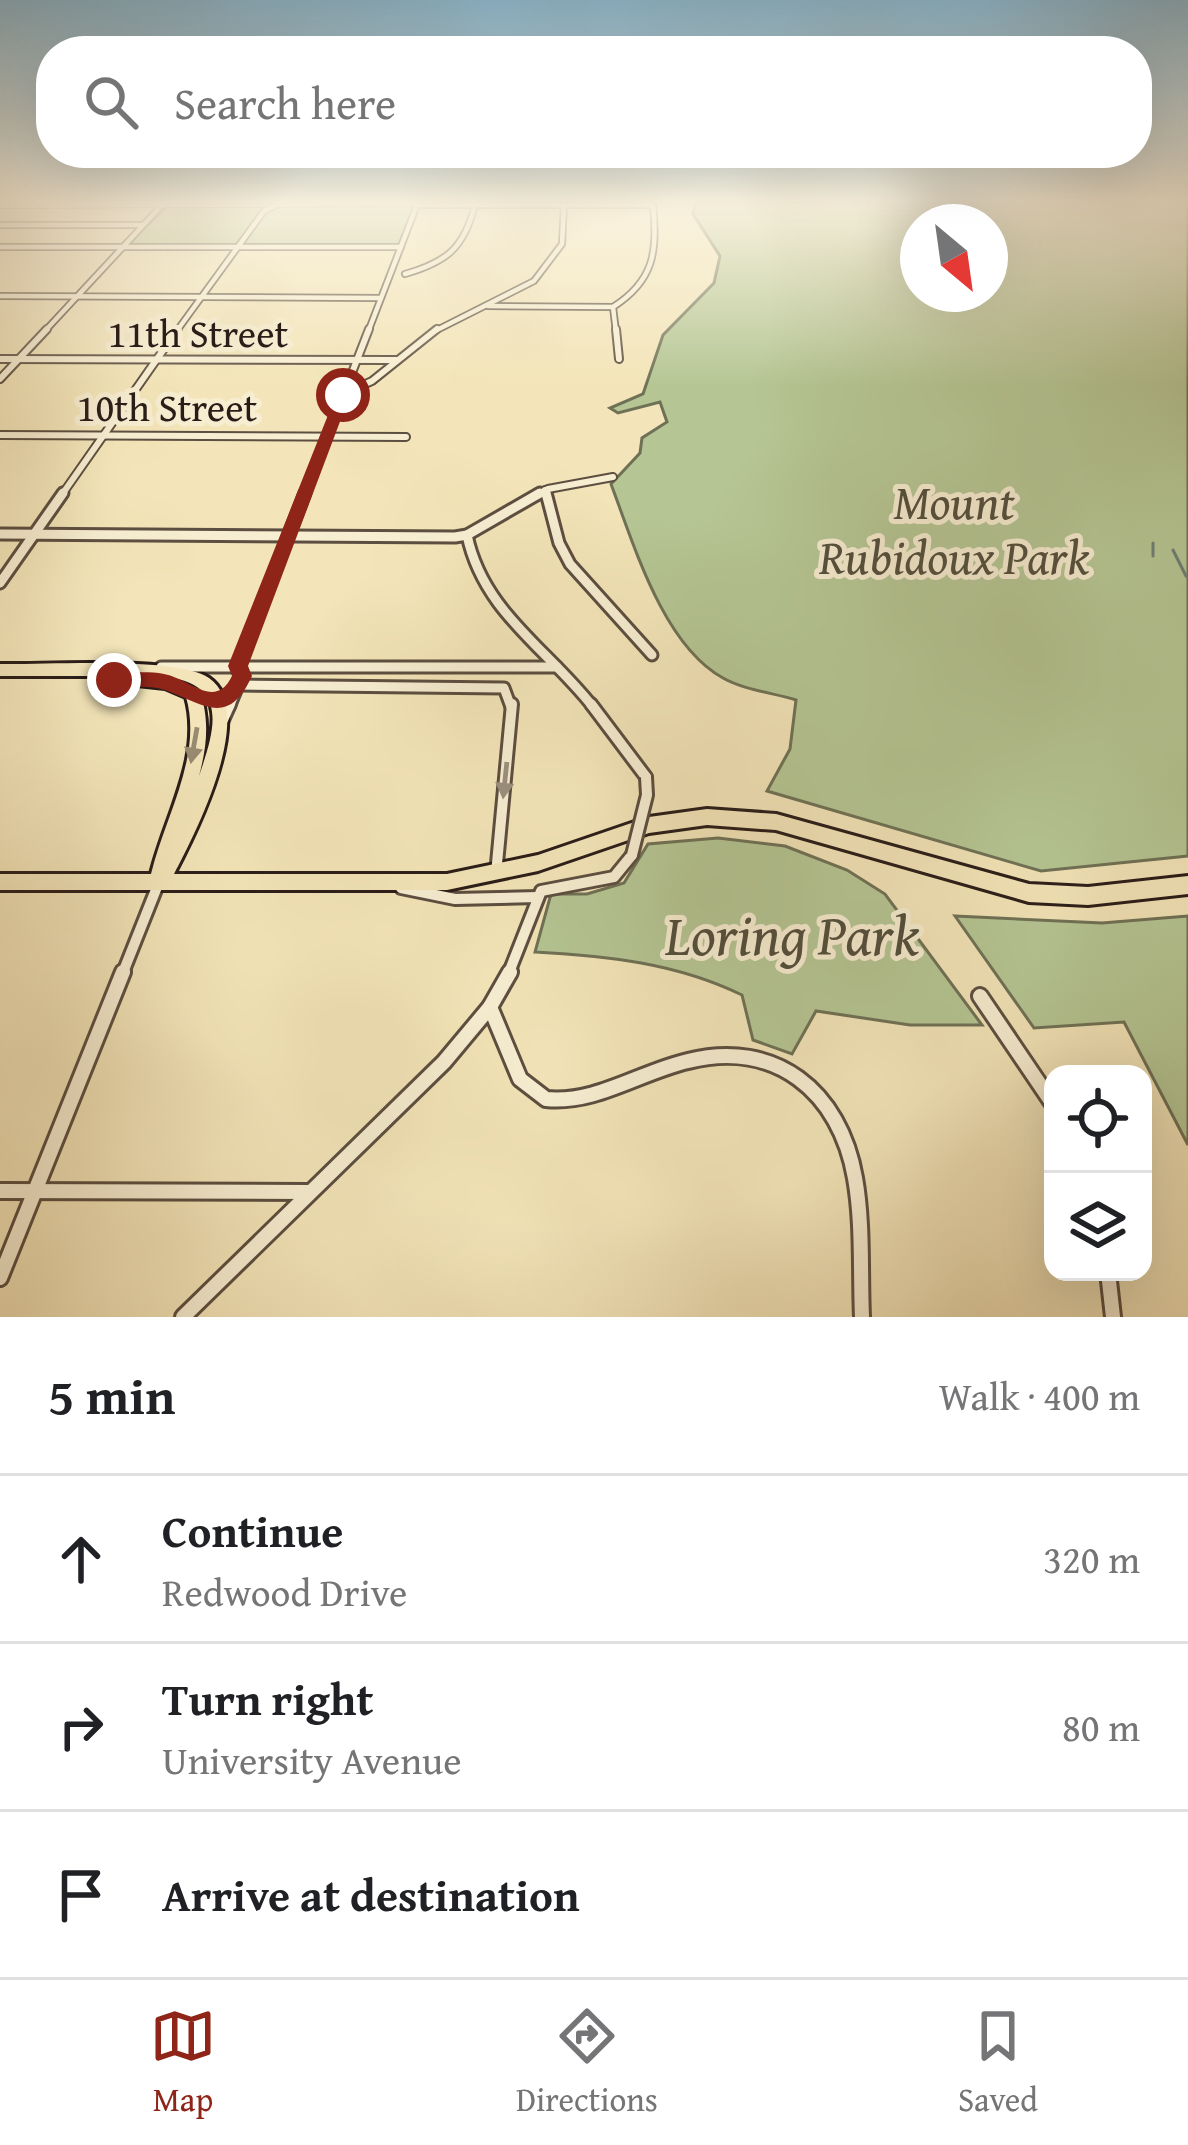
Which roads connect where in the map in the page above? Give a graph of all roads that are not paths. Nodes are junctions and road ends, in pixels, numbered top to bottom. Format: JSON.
{"nodes":[{"id":1,"x":107,"y":263,"type":"edge"},
{"id":2,"x":226,"y":263,"type":"edge"},
{"id":3,"x":394,"y":263,"type":"edge"},
{"id":4,"x":431,"y":263,"type":"edge"},
{"id":5,"x":550,"y":263,"type":"edge"},
{"id":6,"x":656,"y":263,"type":"edge"},
{"id":7,"x":405,"y":274,"type":"dead end"},
{"id":8,"x":0,"y":296,"type":"edge"},
{"id":9,"x":76,"y":297,"type":"junction"},
{"id":10,"x":200,"y":297,"type":"junction"},
{"id":11,"x":380,"y":298,"type":"junction"},
{"id":12,"x":483,"y":306,"type":"junction"},
{"id":13,"x":613,"y":307,"type":"junction"},
{"id":14,"x":0,"y":358,"type":"edge"},
{"id":15,"x":157,"y":358,"type":"junction"},
{"id":16,"x":20,"y":359,"type":"junction"},
{"id":17,"x":358,"y":359,"type":"junction"},
{"id":18,"x":619,"y":359,"type":"dead end"},
{"id":19,"x":396,"y":361,"type":"junction"},
{"id":20,"x":0,"y":380,"type":"edge"},
{"id":21,"x":343,"y":394,"type":"junction"},
{"id":22,"x":0,"y":435,"type":"edge"},
{"id":23,"x":104,"y":436,"type":"junction"},
{"id":24,"x":328,"y":436,"type":"junction"},
{"id":25,"x":406,"y":437,"type":"dead end"},
{"id":26,"x":613,"y":477,"type":"dead end"},
{"id":27,"x":545,"y":490,"type":"junction"},
{"id":28,"x":0,"y":534,"type":"edge"},
{"id":29,"x":34,"y":534,"type":"junction"},
{"id":30,"x":467,"y":535,"type":"junction"},
{"id":31,"x":288,"y":536,"type":"junction"},
{"id":32,"x":0,"y":583,"type":"edge"},
{"id":33,"x":652,"y":655,"type":"dead end"},
{"id":34,"x":238,"y":666,"type":"junction"},
{"id":35,"x":557,"y":667,"type":"junction"},
{"id":36,"x":0,"y":670,"type":"edge"},
{"id":37,"x":121,"y":670,"type":"junction"},
{"id":38,"x":0,"y":680,"type":"edge"},
{"id":39,"x":231,"y":692,"type":"junction"},
{"id":40,"x":196,"y":698,"type":"junction"},
{"id":41,"x":496,"y":874,"type":"junction"},
{"id":42,"x":159,"y":881,"type":"junction"},
{"id":43,"x":0,"y":882,"type":"edge"},
{"id":44,"x":378,"y":884,"type":"junction"},
{"id":45,"x":1188,"y":885,"type":"edge"},
{"id":46,"x":538,"y":897,"type":"junction"},
{"id":47,"x":980,"y":996,"type":"dead end"},
{"id":48,"x":490,"y":1006,"type":"junction"},
{"id":49,"x":1044,"y":1091,"type":"edge"},
{"id":50,"x":34,"y":1190,"type":"junction"},
{"id":51,"x":0,"y":1191,"type":"edge"},
{"id":52,"x":310,"y":1192,"type":"junction"},
{"id":53,"x":0,"y":1277,"type":"edge"},
{"id":54,"x":1109,"y":1281,"type":"edge"},
{"id":55,"x":183,"y":1317,"type":"edge"},
{"id":56,"x":862,"y":1317,"type":"edge"},
{"id":57,"x":1113,"y":1317,"type":"edge"}],
"edges":[{"from":1,"to":9,"type":"street"},
{"from":2,"to":10,"type":"street"},
{"from":3,"to":11,"type":"street"},
{"from":4,"to":7,"type":"street"},
{"from":5,"to":12,"type":"street"},
{"from":6,"to":13,"type":"street"},
{"from":8,"to":9,"type":"street"},
{"from":9,"to":10,"type":"street"},
{"from":9,"to":16,"type":"street"},
{"from":10,"to":11,"type":"street"},
{"from":10,"to":15,"type":"street"},
{"from":11,"to":17,"type":"street"},
{"from":12,"to":13,"type":"street"},
{"from":12,"to":19,"type":"street"},
{"from":13,"to":18,"type":"street"},
{"from":14,"to":16,"type":"street","name":"11th Street"},
{"from":15,"to":16,"type":"street","name":"11th Street"},
{"from":15,"to":17,"type":"street","name":"11th Street"},
{"from":15,"to":23,"type":"street"},
{"from":16,"to":20,"type":"street"},
{"from":17,"to":19,"type":"street","name":"11th Street"},
{"from":17,"to":21,"type":"street"},
{"from":19,"to":21,"type":"street"},
{"from":21,"to":24,"type":"street"},
{"from":22,"to":23,"type":"street","name":"10th Street"},
{"from":23,"to":24,"type":"street","name":"10th Street"},
{"from":23,"to":29,"type":"street"},
{"from":24,"to":25,"type":"street","name":"10th Street"},
{"from":24,"to":31,"type":"street"},
{"from":26,"to":27,"type":"street"},
{"from":27,"to":30,"type":"street"},
{"from":27,"to":33,"type":"street"},
{"from":28,"to":29,"type":"street"},
{"from":29,"to":31,"type":"street"},
{"from":29,"to":32,"type":"street"},
{"from":30,"to":31,"type":"street"},
{"from":30,"to":35,"type":"street"},
{"from":31,"to":34,"type":"street"},
{"from":34,"to":35,"type":"street"},
{"from":34,"to":37,"type":"street"},
{"from":34,"to":39,"type":"street"},
{"from":35,"to":46,"type":"street","bridge":true},
{"from":36,"to":37,"type":"main road"},
{"from":37,"to":39,"type":"main road"},
{"from":38,"to":40,"type":"main road"},
{"from":39,"to":40,"type":"street"},
{"from":39,"to":41,"type":"street","one_way":true},
{"from":39,"to":42,"type":"main road"},
{"from":40,"to":42,"type":"main road","one_way":true},
{"from":41,"to":44,"type":"main road"},
{"from":41,"to":45,"type":"main road"},
{"from":42,"to":43,"type":"main road"},
{"from":42,"to":44,"type":"main road"},
{"from":42,"to":50,"type":"street"},
{"from":44,"to":46,"type":"street"},
{"from":46,"to":48,"type":"street"},
{"from":47,"to":49,"type":"street"},
{"from":48,"to":52,"type":"street"},
{"from":48,"to":56,"type":"street"},
{"from":50,"to":51,"type":"street"},
{"from":50,"to":52,"type":"street"},
{"from":50,"to":53,"type":"street"},
{"from":52,"to":55,"type":"street"},
{"from":54,"to":57,"type":"street"}]}
